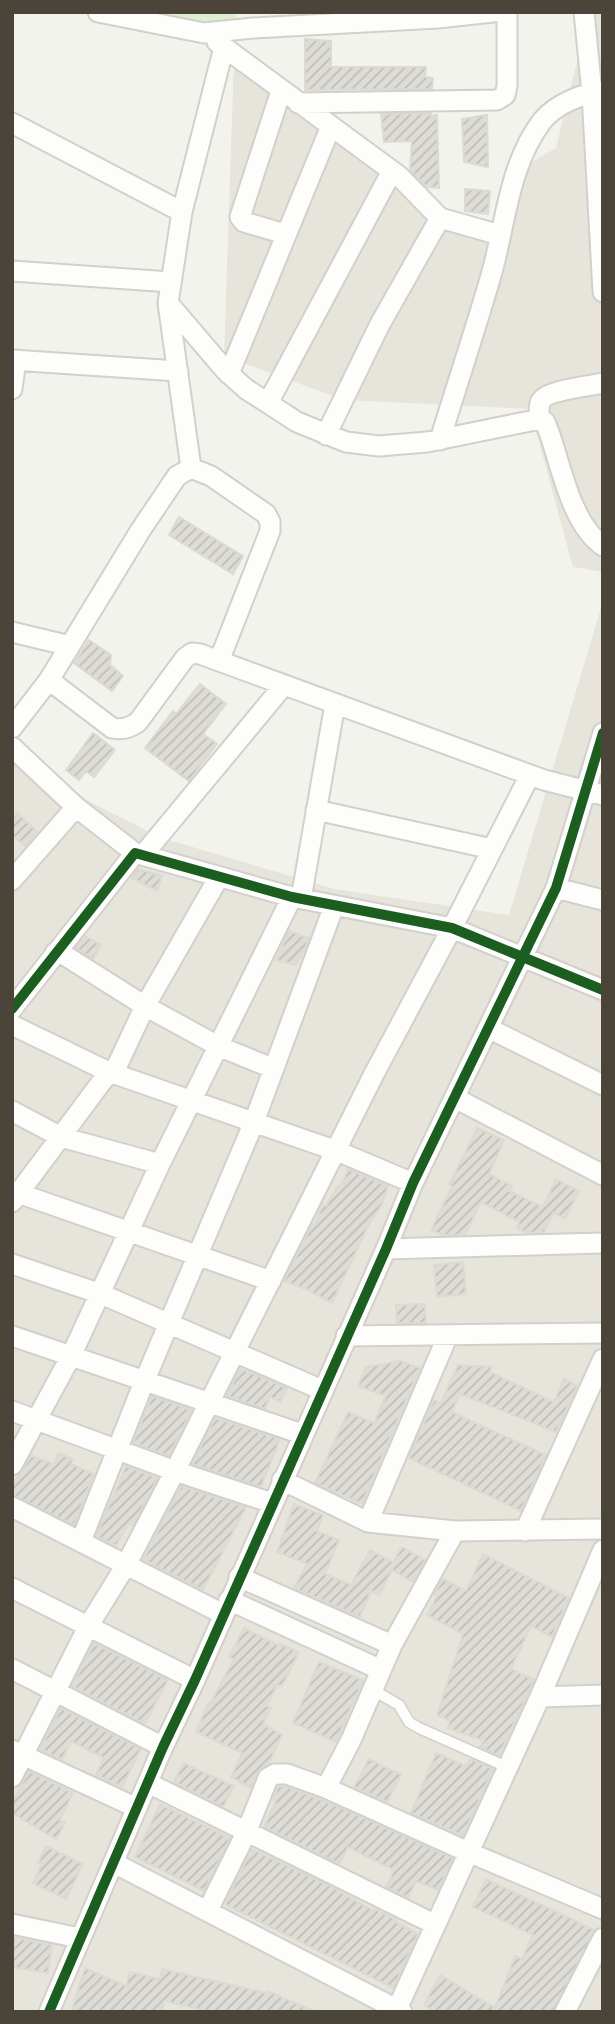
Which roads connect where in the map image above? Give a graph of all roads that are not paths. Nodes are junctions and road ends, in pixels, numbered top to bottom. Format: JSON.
{"nodes":[{"id":1,"x":98,"y":12,"type":"edge"},
{"id":2,"x":287,"y":12,"type":"edge"},
{"id":3,"x":492,"y":12,"type":"edge"},
{"id":4,"x":507,"y":12,"type":"edge"},
{"id":5,"x":584,"y":12,"type":"edge"},
{"id":6,"x":253,"y":28,"type":"junction"},
{"id":7,"x":204,"y":33,"type":"junction"},
{"id":8,"x":224,"y":47,"type":"junction"},
{"id":9,"x":281,"y":91,"type":"junction"},
{"id":10,"x":597,"y":92,"type":"edge"},
{"id":11,"x":298,"y":103,"type":"junction"},
{"id":12,"x":12,"y":123,"type":"edge"},
{"id":13,"x":331,"y":126,"type":"junction"},
{"id":14,"x":392,"y":171,"type":"junction"},
{"id":15,"x":182,"y":212,"type":"junction"},
{"id":16,"x":440,"y":218,"type":"junction"},
{"id":17,"x":285,"y":234,"type":"junction"},
{"id":18,"x":500,"y":235,"type":"junction"},
{"id":19,"x":12,"y":271,"type":"edge"},
{"id":20,"x":171,"y":282,"type":"junction"},
{"id":21,"x":603,"y":292,"type":"edge"},
{"id":22,"x":168,"y":303,"type":"junction"},
{"id":23,"x":14,"y":360,"type":"edge"},
{"id":24,"x":178,"y":371,"type":"junction"},
{"id":25,"x":229,"y":374,"type":"junction"},
{"id":26,"x":603,"y":383,"type":"edge"},
{"id":27,"x":12,"y":389,"type":"edge"},
{"id":28,"x":268,"y":403,"type":"junction"},
{"id":29,"x":540,"y":419,"type":"junction"},
{"id":30,"x":326,"y":435,"type":"junction"},
{"id":31,"x":440,"y":440,"type":"junction"},
{"id":32,"x":191,"y":468,"type":"junction"},
{"id":33,"x":603,"y":546,"type":"edge"},
{"id":34,"x":12,"y":632,"type":"edge"},
{"id":35,"x":70,"y":646,"type":"junction"},
{"id":36,"x":219,"y":661,"type":"junction"},
{"id":37,"x":49,"y":680,"type":"junction"},
{"id":38,"x":284,"y":685,"type":"junction"},
{"id":39,"x":335,"y":704,"type":"junction"},
{"id":40,"x":12,"y":728,"type":"edge"},
{"id":41,"x":603,"y":733,"type":"edge"},
{"id":42,"x":12,"y":747,"type":"edge"},
{"id":43,"x":530,"y":775,"type":"junction"},
{"id":44,"x":594,"y":793,"type":"edge"},
{"id":45,"x":76,"y":807,"type":"junction"},
{"id":46,"x":316,"y":810,"type":"junction"},
{"id":47,"x":492,"y":849,"type":"junction"},
{"id":48,"x":139,"y":854,"type":"junction"},
{"id":49,"x":219,"y":877,"type":"junction"},
{"id":50,"x":12,"y":880,"type":"edge"},
{"id":51,"x":556,"y":888,"type":"junction"},
{"id":52,"x":296,"y":898,"type":"junction"},
{"id":53,"x":603,"y":900,"type":"edge"},
{"id":54,"x":334,"y":906,"type":"junction"},
{"id":55,"x":452,"y":928,"type":"junction"},
{"id":56,"x":55,"y":953,"type":"junction"},
{"id":57,"x":523,"y":955,"type":"junction"},
{"id":58,"x":603,"y":990,"type":"edge"},
{"id":59,"x":145,"y":1006,"type":"junction"},
{"id":60,"x":12,"y":1009,"type":"edge"},
{"id":61,"x":12,"y":1025,"type":"edge"},
{"id":62,"x":488,"y":1028,"type":"junction"},
{"id":63,"x":218,"y":1046,"type":"junction"},
{"id":64,"x":272,"y":1068,"type":"junction"},
{"id":65,"x":109,"y":1072,"type":"junction"},
{"id":66,"x":603,"y":1085,"type":"edge"},
{"id":67,"x":455,"y":1098,"type":"junction"},
{"id":68,"x":192,"y":1101,"type":"junction"},
{"id":69,"x":12,"y":1111,"type":"edge"},
{"id":70,"x":254,"y":1122,"type":"junction"},
{"id":71,"x":61,"y":1137,"type":"junction"},
{"id":72,"x":337,"y":1151,"type":"junction"},
{"id":73,"x":160,"y":1164,"type":"junction"},
{"id":74,"x":603,"y":1175,"type":"edge"},
{"id":75,"x":413,"y":1183,"type":"junction"},
{"id":76,"x":14,"y":1196,"type":"edge"},
{"id":77,"x":130,"y":1232,"type":"junction"},
{"id":78,"x":603,"y":1243,"type":"edge"},
{"id":79,"x":386,"y":1249,"type":"junction"},
{"id":80,"x":198,"y":1254,"type":"junction"},
{"id":81,"x":12,"y":1264,"type":"edge"},
{"id":82,"x":271,"y":1281,"type":"junction"},
{"id":83,"x":101,"y":1294,"type":"junction"},
{"id":84,"x":169,"y":1324,"type":"junction"},
{"id":85,"x":603,"y":1333,"type":"edge"},
{"id":86,"x":448,"y":1335,"type":"junction"},
{"id":87,"x":12,"y":1336,"type":"edge"},
{"id":88,"x":346,"y":1336,"type":"junction"},
{"id":89,"x":235,"y":1353,"type":"junction"},
{"id":90,"x":71,"y":1356,"type":"junction"},
{"id":91,"x":603,"y":1359,"type":"edge"},
{"id":92,"x":144,"y":1382,"type":"junction"},
{"id":93,"x":322,"y":1390,"type":"junction"},
{"id":94,"x":211,"y":1402,"type":"junction"},
{"id":95,"x":12,"y":1411,"type":"edge"},
{"id":96,"x":35,"y":1420,"type":"junction"},
{"id":97,"x":302,"y":1434,"type":"junction"},
{"id":98,"x":118,"y":1450,"type":"junction"},
{"id":99,"x":12,"y":1465,"type":"edge"},
{"id":100,"x":175,"y":1471,"type":"junction"},
{"id":101,"x":282,"y":1480,"type":"junction"},
{"id":102,"x":272,"y":1503,"type":"junction"},
{"id":103,"x":12,"y":1507,"type":"edge"},
{"id":104,"x":368,"y":1522,"type":"junction"},
{"id":105,"x":603,"y":1529,"type":"edge"},
{"id":106,"x":455,"y":1531,"type":"junction"},
{"id":107,"x":525,"y":1531,"type":"junction"},
{"id":108,"x":80,"y":1541,"type":"junction"},
{"id":109,"x":603,"y":1550,"type":"edge"},
{"id":110,"x":125,"y":1565,"type":"junction"},
{"id":111,"x":239,"y":1577,"type":"junction"},
{"id":112,"x":12,"y":1588,"type":"edge"},
{"id":113,"x":226,"y":1607,"type":"junction"},
{"id":114,"x":89,"y":1625,"type":"junction"},
{"id":115,"x":392,"y":1645,"type":"junction"},
{"id":116,"x":12,"y":1669,"type":"edge"},
{"id":117,"x":381,"y":1670,"type":"junction"},
{"id":118,"x":195,"y":1680,"type":"junction"},
{"id":119,"x":373,"y":1690,"type":"junction"},
{"id":120,"x":56,"y":1692,"type":"junction"},
{"id":121,"x":603,"y":1695,"type":"edge"},
{"id":122,"x":540,"y":1697,"type":"junction"},
{"id":123,"x":163,"y":1747,"type":"junction"},
{"id":124,"x":17,"y":1753,"type":"edge"},
{"id":125,"x":507,"y":1767,"type":"junction"},
{"id":126,"x":12,"y":1777,"type":"edge"},
{"id":127,"x":148,"y":1783,"type":"junction"},
{"id":128,"x":326,"y":1788,"type":"junction"},
{"id":129,"x":137,"y":1808,"type":"junction"},
{"id":130,"x":246,"y":1833,"type":"junction"},
{"id":131,"x":468,"y":1852,"type":"junction"},
{"id":132,"x":114,"y":1863,"type":"junction"},
{"id":133,"x":603,"y":1909,"type":"edge"},
{"id":134,"x":208,"y":1910,"type":"junction"},
{"id":135,"x":12,"y":1924,"type":"edge"},
{"id":136,"x":434,"y":1924,"type":"junction"},
{"id":137,"x":79,"y":1938,"type":"junction"},
{"id":138,"x":603,"y":1938,"type":"edge"},
{"id":139,"x":399,"y":2010,"type":"edge"},
{"id":140,"x":49,"y":2012,"type":"edge"},
{"id":141,"x":565,"y":2012,"type":"edge"}],
"edges":[{"from":1,"to":7,"type":"street"},
{"from":2,"to":6,"type":"street"},
{"from":3,"to":6,"type":"street"},
{"from":4,"to":11,"type":"street"},
{"from":5,"to":10,"type":"street"},
{"from":6,"to":7,"type":"street"},
{"from":7,"to":8,"type":"street"},
{"from":8,"to":9,"type":"street"},
{"from":8,"to":15,"type":"street"},
{"from":9,"to":11,"type":"street"},
{"from":9,"to":17,"type":"street"},
{"from":10,"to":18,"type":"street"},
{"from":10,"to":21,"type":"street"},
{"from":11,"to":13,"type":"street"},
{"from":12,"to":15,"type":"street"},
{"from":13,"to":14,"type":"street"},
{"from":13,"to":17,"type":"street"},
{"from":14,"to":16,"type":"street"},
{"from":14,"to":28,"type":"street"},
{"from":15,"to":20,"type":"street"},
{"from":16,"to":18,"type":"street"},
{"from":16,"to":30,"type":"street"},
{"from":17,"to":25,"type":"street"},
{"from":18,"to":31,"type":"street"},
{"from":19,"to":20,"type":"street"},
{"from":20,"to":22,"type":"street"},
{"from":22,"to":24,"type":"street"},
{"from":22,"to":25,"type":"street"},
{"from":23,"to":24,"type":"street"},
{"from":23,"to":27,"type":"street"},
{"from":24,"to":32,"type":"street"},
{"from":25,"to":28,"type":"street"},
{"from":26,"to":29,"type":"street"},
{"from":28,"to":30,"type":"street"},
{"from":29,"to":31,"type":"street"},
{"from":29,"to":33,"type":"street"},
{"from":30,"to":31,"type":"street"},
{"from":32,"to":35,"type":"street"},
{"from":32,"to":36,"type":"street"},
{"from":34,"to":35,"type":"street"},
{"from":35,"to":37,"type":"street"},
{"from":36,"to":37,"type":"street"},
{"from":36,"to":38,"type":"street"},
{"from":37,"to":40,"type":"street"},
{"from":38,"to":39,"type":"street"},
{"from":38,"to":48,"type":"street"},
{"from":39,"to":43,"type":"street"},
{"from":39,"to":46,"type":"street"},
{"from":41,"to":44,"type":"street"},
{"from":42,"to":45,"type":"street"},
{"from":43,"to":44,"type":"street"},
{"from":43,"to":47,"type":"street"},
{"from":44,"to":51,"type":"street"},
{"from":45,"to":48,"type":"street"},
{"from":45,"to":50,"type":"street"},
{"from":46,"to":47,"type":"street"},
{"from":46,"to":52,"type":"street"},
{"from":47,"to":55,"type":"street"},
{"from":48,"to":49,"type":"street"},
{"from":48,"to":56,"type":"street"},
{"from":49,"to":52,"type":"street"},
{"from":49,"to":59,"type":"street"},
{"from":51,"to":53,"type":"street"},
{"from":51,"to":57,"type":"street"},
{"from":52,"to":54,"type":"street"},
{"from":52,"to":63,"type":"street"},
{"from":54,"to":55,"type":"street"},
{"from":54,"to":64,"type":"street"},
{"from":55,"to":57,"type":"street"},
{"from":55,"to":72,"type":"street"},
{"from":56,"to":59,"type":"street"},
{"from":56,"to":60,"type":"street"},
{"from":57,"to":58,"type":"street"},
{"from":57,"to":62,"type":"street"},
{"from":59,"to":63,"type":"street"},
{"from":59,"to":65,"type":"street"},
{"from":61,"to":65,"type":"street"},
{"from":62,"to":66,"type":"street"},
{"from":62,"to":67,"type":"street"},
{"from":63,"to":64,"type":"street"},
{"from":63,"to":68,"type":"street"},
{"from":64,"to":70,"type":"street"},
{"from":65,"to":68,"type":"street"},
{"from":65,"to":71,"type":"street"},
{"from":67,"to":74,"type":"street"},
{"from":67,"to":75,"type":"street"},
{"from":68,"to":70,"type":"street"},
{"from":68,"to":73,"type":"street"},
{"from":69,"to":71,"type":"street"},
{"from":70,"to":72,"type":"street"},
{"from":70,"to":80,"type":"street"},
{"from":71,"to":73,"type":"street"},
{"from":71,"to":76,"type":"street"},
{"from":72,"to":75,"type":"street"},
{"from":72,"to":82,"type":"street"},
{"from":73,"to":77,"type":"street"},
{"from":75,"to":79,"type":"street"},
{"from":76,"to":77,"type":"street"},
{"from":77,"to":80,"type":"street"},
{"from":77,"to":83,"type":"street"},
{"from":78,"to":79,"type":"street"},
{"from":79,"to":88,"type":"street"},
{"from":80,"to":82,"type":"street"},
{"from":80,"to":84,"type":"street"},
{"from":81,"to":83,"type":"street"},
{"from":82,"to":89,"type":"street"},
{"from":83,"to":84,"type":"street"},
{"from":83,"to":90,"type":"street"},
{"from":84,"to":89,"type":"street"},
{"from":84,"to":92,"type":"street"},
{"from":85,"to":86,"type":"street"},
{"from":86,"to":88,"type":"street"},
{"from":86,"to":104,"type":"street"},
{"from":87,"to":90,"type":"street"},
{"from":88,"to":93,"type":"street"},
{"from":89,"to":93,"type":"street"},
{"from":89,"to":94,"type":"street"},
{"from":90,"to":92,"type":"street"},
{"from":90,"to":96,"type":"street"},
{"from":91,"to":107,"type":"street"},
{"from":92,"to":94,"type":"street"},
{"from":92,"to":98,"type":"street"},
{"from":93,"to":97,"type":"street"},
{"from":94,"to":97,"type":"street"},
{"from":94,"to":100,"type":"street"},
{"from":95,"to":96,"type":"street"},
{"from":96,"to":98,"type":"street"},
{"from":96,"to":99,"type":"street"},
{"from":97,"to":101,"type":"street"},
{"from":98,"to":100,"type":"street"},
{"from":98,"to":108,"type":"street"},
{"from":100,"to":102,"type":"street"},
{"from":100,"to":110,"type":"street"},
{"from":101,"to":102,"type":"street"},
{"from":101,"to":104,"type":"street"},
{"from":102,"to":111,"type":"street"},
{"from":103,"to":108,"type":"street"},
{"from":104,"to":106,"type":"street"},
{"from":105,"to":107,"type":"street"},
{"from":106,"to":107,"type":"street"},
{"from":106,"to":115,"type":"street"},
{"from":108,"to":110,"type":"street"},
{"from":109,"to":122,"type":"street"},
{"from":110,"to":113,"type":"street"},
{"from":110,"to":114,"type":"street"},
{"from":111,"to":113,"type":"street"},
{"from":111,"to":115,"type":"street"},
{"from":112,"to":114,"type":"street"},
{"from":113,"to":117,"type":"street"},
{"from":113,"to":118,"type":"street"},
{"from":114,"to":118,"type":"street"},
{"from":114,"to":120,"type":"street"},
{"from":115,"to":117,"type":"street"},
{"from":116,"to":120,"type":"street"},
{"from":117,"to":119,"type":"street"},
{"from":118,"to":123,"type":"street"},
{"from":119,"to":125,"type":"lane"},
{"from":119,"to":128,"type":"street"},
{"from":120,"to":123,"type":"street"},
{"from":120,"to":124,"type":"street"},
{"from":121,"to":122,"type":"street"},
{"from":122,"to":125,"type":"street"},
{"from":123,"to":127,"type":"street"},
{"from":124,"to":126,"type":"street"},
{"from":124,"to":129,"type":"street"},
{"from":125,"to":131,"type":"street"},
{"from":127,"to":129,"type":"street"},
{"from":127,"to":130,"type":"street"},
{"from":128,"to":130,"type":"street"},
{"from":128,"to":131,"type":"street"},
{"from":129,"to":132,"type":"street"},
{"from":130,"to":134,"type":"street"},
{"from":130,"to":136,"type":"street"},
{"from":131,"to":133,"type":"street"},
{"from":131,"to":136,"type":"street"},
{"from":132,"to":134,"type":"street"},
{"from":132,"to":137,"type":"street"},
{"from":134,"to":139,"type":"street"},
{"from":135,"to":137,"type":"street"},
{"from":136,"to":139,"type":"street"},
{"from":137,"to":140,"type":"street"},
{"from":138,"to":141,"type":"street"}]}
